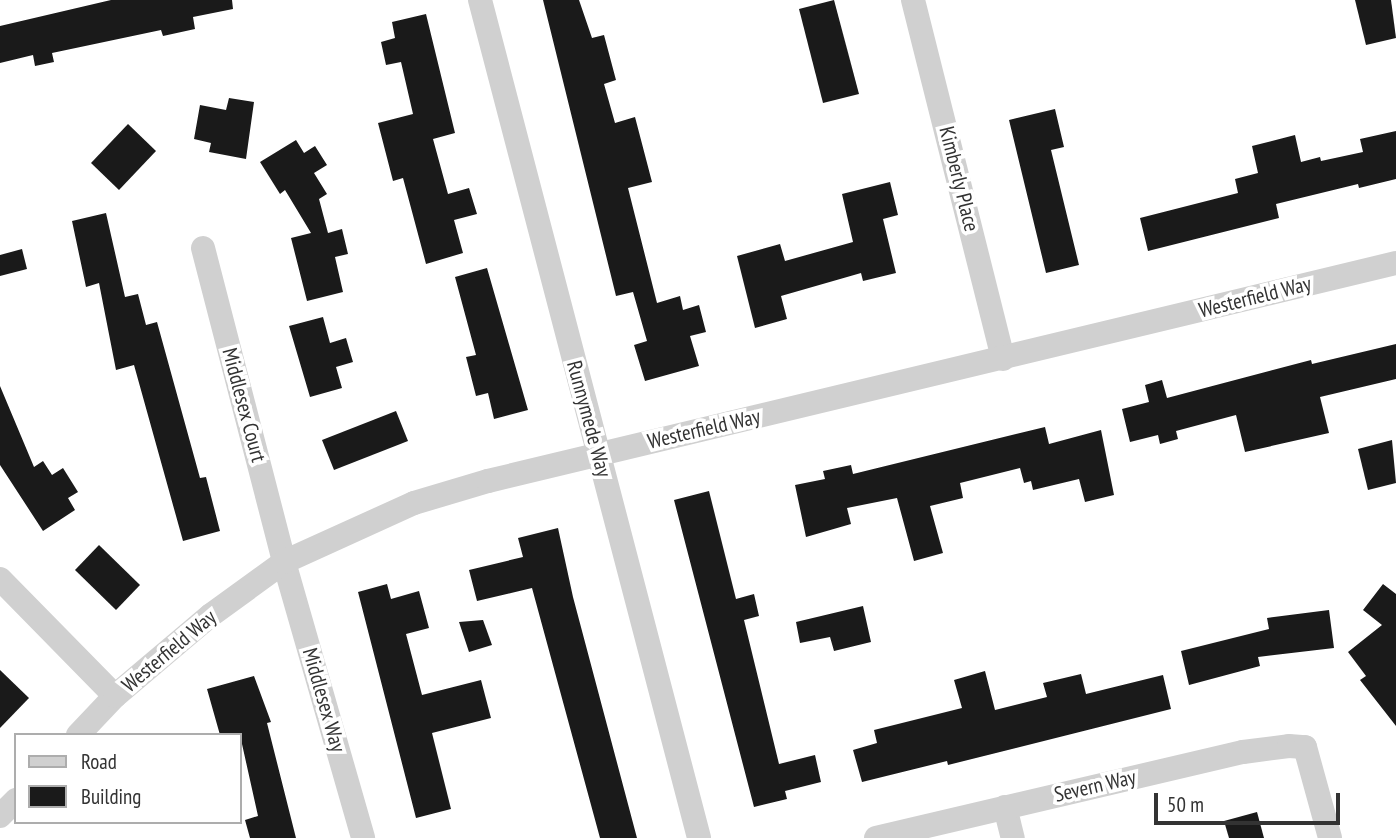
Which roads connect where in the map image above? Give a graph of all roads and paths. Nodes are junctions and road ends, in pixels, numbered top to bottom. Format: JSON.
{"nodes":[{"id":1,"x":480,"y":0,"type":"edge"},
{"id":2,"x":912,"y":0,"type":"edge"},
{"id":3,"x":203,"y":248,"type":"dead end"},
{"id":4,"x":1396,"y":263,"type":"edge"},
{"id":5,"x":1003,"y":359,"type":"junction"},
{"id":6,"x":598,"y":454,"type":"junction"},
{"id":7,"x":284,"y":562,"type":"junction"},
{"id":8,"x":0,"y":579,"type":"edge"},
{"id":9,"x":115,"y":696,"type":"junction"},
{"id":10,"x":80,"y":733,"type":"edge"},
{"id":11,"x":14,"y":802,"type":"edge"},
{"id":12,"x":1005,"y":807,"type":"junction"},
{"id":13,"x":0,"y":816,"type":"edge"},
{"id":14,"x":363,"y":838,"type":"edge"},
{"id":15,"x":699,"y":838,"type":"edge"},
{"id":16,"x":876,"y":838,"type":"edge"},
{"id":17,"x":1013,"y":838,"type":"edge"},
{"id":18,"x":1330,"y":838,"type":"edge"}],
"edges":[{"from":1,"to":6,"type":"street","name":"Runnymede Way"},
{"from":2,"to":5,"type":"street","name":"Kimberly Place"},
{"from":3,"to":7,"type":"street","name":"Middlesex Court"},
{"from":4,"to":5,"type":"street","name":"Westerfield Way"},
{"from":5,"to":6,"type":"street","name":"Westerfield Way"},
{"from":6,"to":7,"type":"street","name":"Westerfield Way"},
{"from":6,"to":15,"type":"street","name":"Runnymede Way"},
{"from":7,"to":9,"type":"street","name":"Westerfield Way"},
{"from":7,"to":14,"type":"street","name":"Middlesex Way"},
{"from":8,"to":9,"type":"street"},
{"from":9,"to":10,"type":"street","name":"Westerfield Way"},
{"from":11,"to":13,"type":"street"},
{"from":12,"to":16,"type":"street","name":"Severn Way"},
{"from":12,"to":17,"type":"street"},
{"from":12,"to":18,"type":"street","name":"Severn Way"}]}
